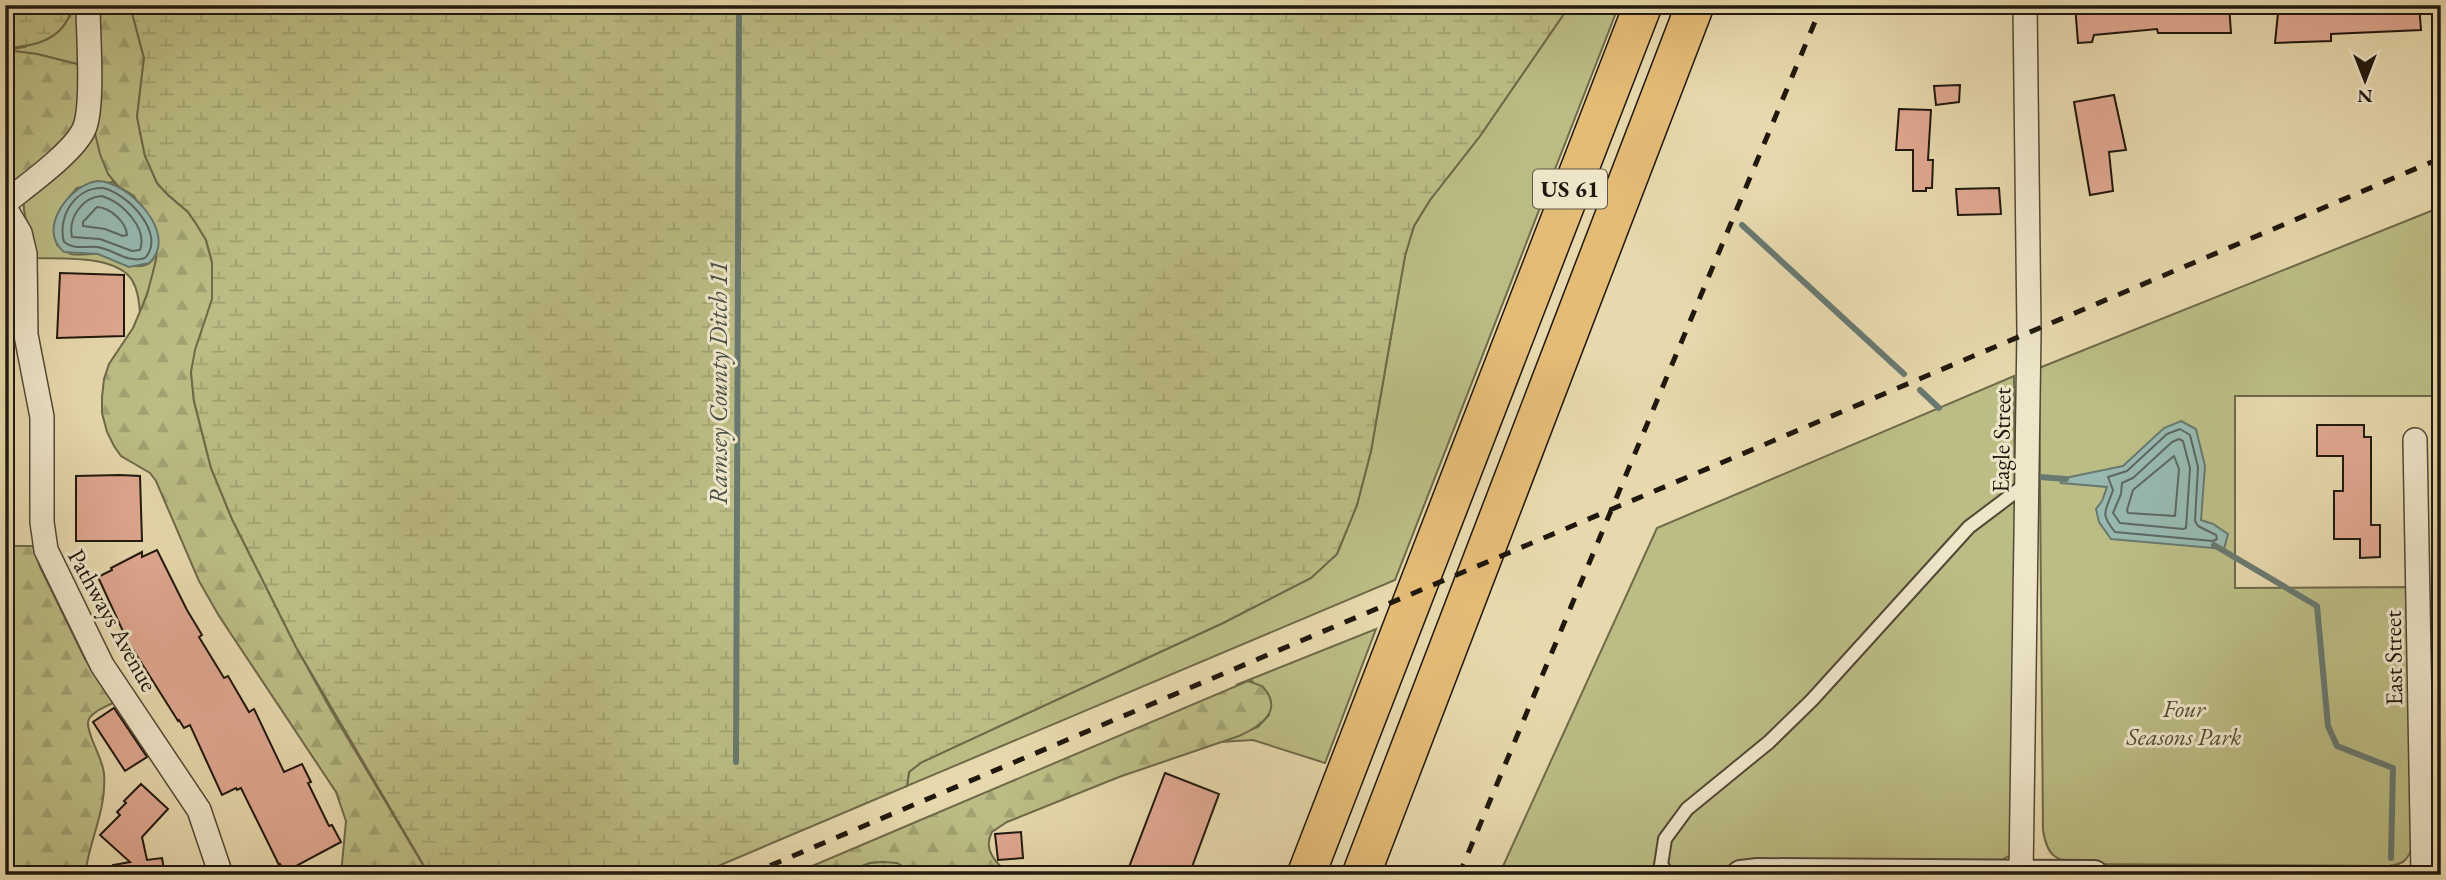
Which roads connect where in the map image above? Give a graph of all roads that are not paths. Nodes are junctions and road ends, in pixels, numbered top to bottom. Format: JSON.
{"nodes":[{"id":1,"x":88,"y":5,"type":"edge"},
{"id":2,"x":1643,"y":5,"type":"edge"},
{"id":3,"x":1695,"y":5,"type":"edge"},
{"id":4,"x":2025,"y":5,"type":"edge"},
{"id":5,"x":5,"y":205,"type":"edge"},
{"id":6,"x":2415,"y":440,"type":"dead end"},
{"id":7,"x":2027,"y":484,"type":"junction"},
{"id":8,"x":220,"y":872,"type":"dead end"},
{"id":9,"x":2021,"y":874,"type":"edge"},
{"id":10,"x":1306,"y":875,"type":"edge"},
{"id":11,"x":1361,"y":875,"type":"edge"},
{"id":12,"x":1669,"y":875,"type":"edge"},
{"id":13,"x":1741,"y":875,"type":"edge"},
{"id":14,"x":2094,"y":875,"type":"edge"},
{"id":15,"x":2423,"y":875,"type":"edge"}],
"edges":[{"from":1,"to":5,"type":"street"},
{"from":2,"to":10,"type":"main road","number":"US 61"},
{"from":3,"to":11,"type":"main road","number":"US 61"},
{"from":4,"to":7,"type":"street","name":"Eagle Street"},
{"from":5,"to":8,"type":"street","name":"Pathways Avenue"},
{"from":6,"to":15,"type":"street","name":"East Street"},
{"from":7,"to":9,"type":"street","name":"Eagle Street"},
{"from":7,"to":12,"type":"lane"},
{"from":9,"to":13,"type":"street"},
{"from":9,"to":14,"type":"street"}]}
